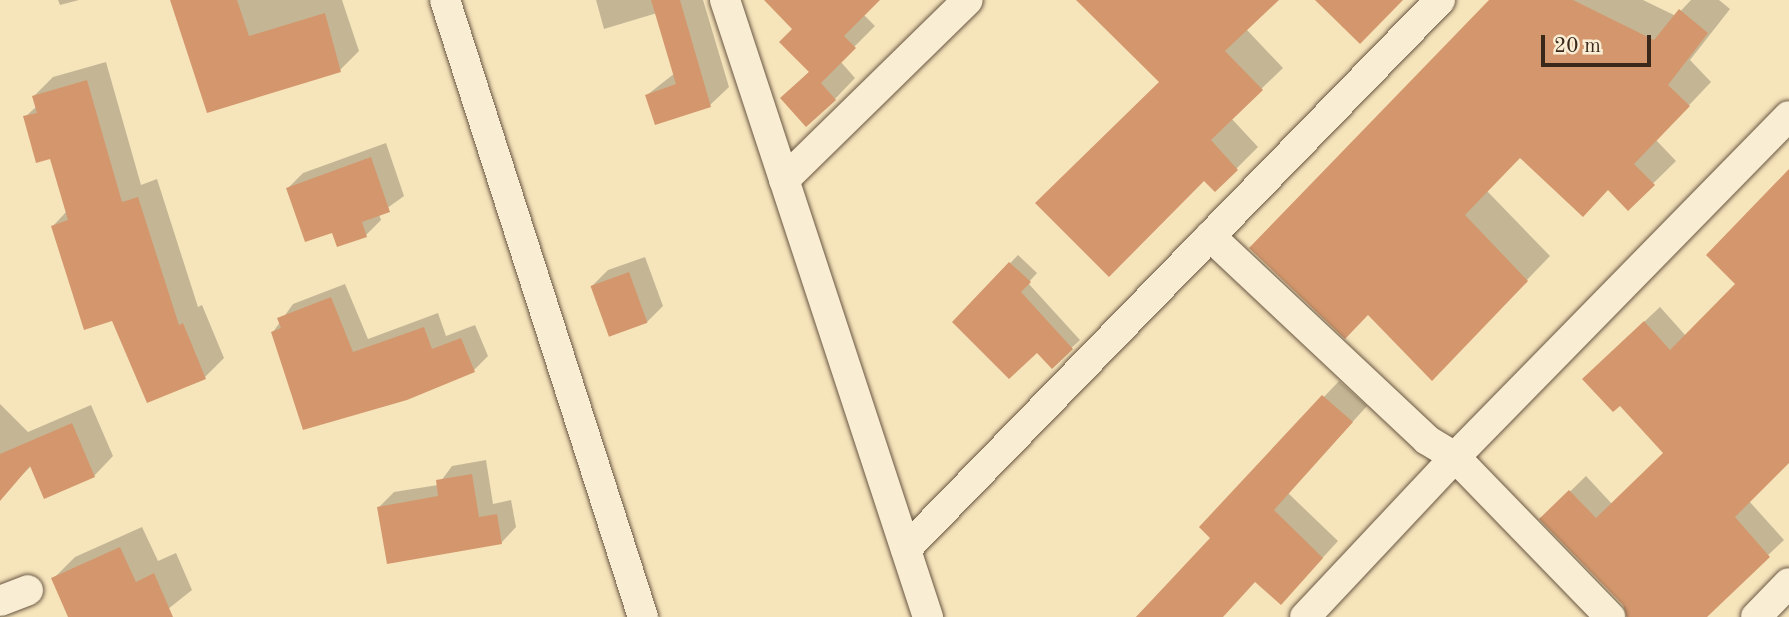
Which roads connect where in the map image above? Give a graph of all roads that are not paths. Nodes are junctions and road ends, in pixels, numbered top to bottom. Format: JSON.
{"nodes":[{"id":1,"x":445,"y":0,"type":"edge"},
{"id":2,"x":725,"y":0,"type":"edge"},
{"id":3,"x":968,"y":0,"type":"edge"},
{"id":4,"x":1440,"y":0,"type":"edge"},
{"id":5,"x":1789,"y":116,"type":"edge"},
{"id":6,"x":785,"y":180,"type":"junction"},
{"id":7,"x":1210,"y":236,"type":"junction"},
{"id":8,"x":1455,"y":457,"type":"junction"},
{"id":9,"x":906,"y":549,"type":"junction"},
{"id":10,"x":1789,"y":583,"type":"edge"},
{"id":11,"x":28,"y":590,"type":"dead end"},
{"id":12,"x":0,"y":601,"type":"edge"},
{"id":13,"x":643,"y":617,"type":"edge"},
{"id":14,"x":928,"y":617,"type":"edge"},
{"id":15,"x":1305,"y":617,"type":"edge"},
{"id":16,"x":1610,"y":617,"type":"edge"},
{"id":17,"x":1756,"y":617,"type":"edge"}],
"edges":[{"from":1,"to":13,"type":"street"},
{"from":2,"to":6,"type":"street"},
{"from":3,"to":6,"type":"street"},
{"from":4,"to":7,"type":"street"},
{"from":5,"to":8,"type":"street"},
{"from":6,"to":9,"type":"street"},
{"from":7,"to":8,"type":"street"},
{"from":7,"to":9,"type":"street"},
{"from":8,"to":15,"type":"street"},
{"from":8,"to":16,"type":"street"},
{"from":9,"to":14,"type":"street"},
{"from":10,"to":17,"type":"street"},
{"from":11,"to":12,"type":"street"}]}
